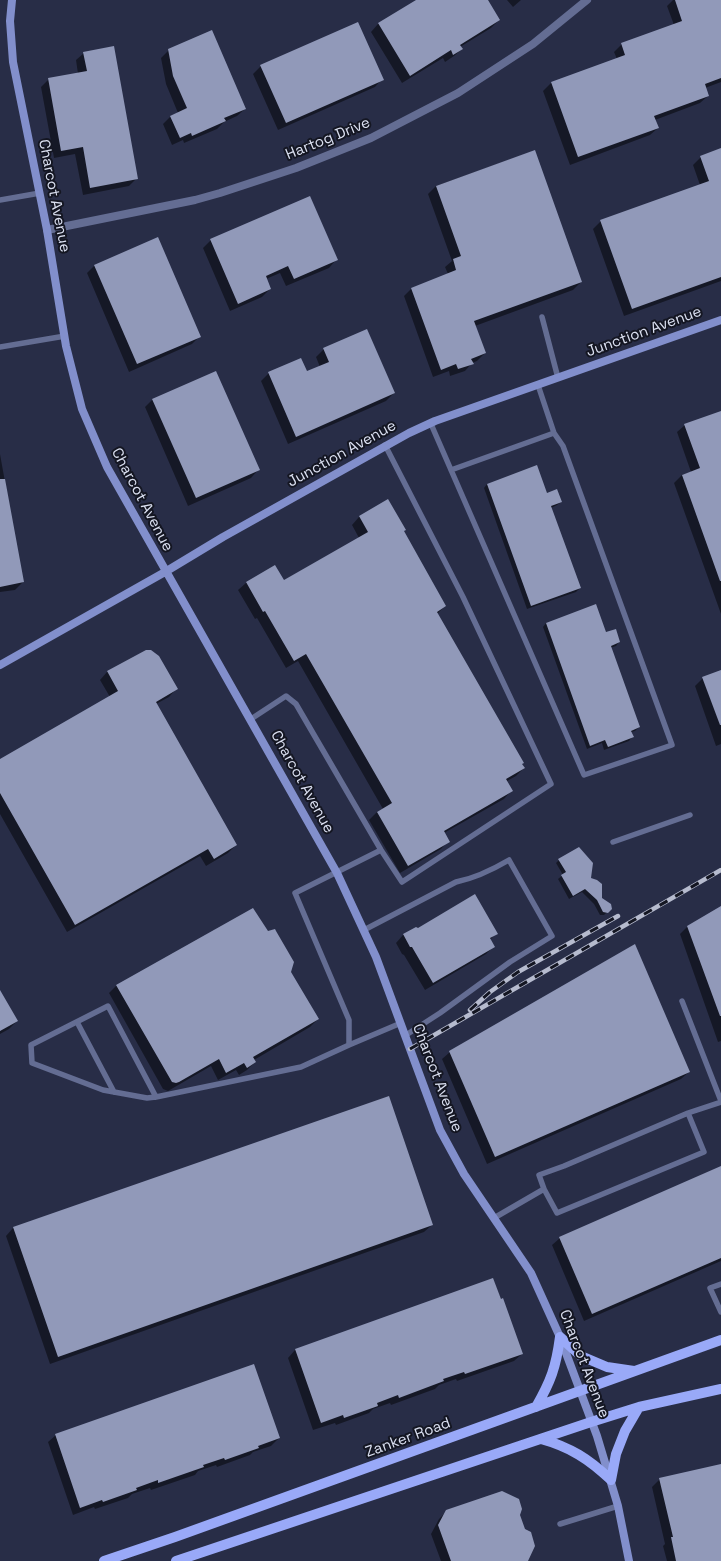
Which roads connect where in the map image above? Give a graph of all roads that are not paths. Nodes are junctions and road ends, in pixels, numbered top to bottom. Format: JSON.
{"nodes":[{"id":1,"x":12,"y":0,"type":"edge"},
{"id":2,"x":587,"y":0,"type":"edge"},
{"id":3,"x":40,"y":193,"type":"junction"},
{"id":4,"x":0,"y":200,"type":"edge"},
{"id":5,"x":47,"y":230,"type":"junction"},
{"id":6,"x":542,"y":317,"type":"dead end"},
{"id":7,"x":721,"y":320,"type":"edge"},
{"id":8,"x":65,"y":336,"type":"junction"},
{"id":9,"x":0,"y":347,"type":"edge"},
{"id":10,"x":558,"y":378,"type":"junction"},
{"id":11,"x":538,"y":385,"type":"junction"},
{"id":12,"x":431,"y":424,"type":"junction"},
{"id":13,"x":554,"y":433,"type":"junction"},
{"id":14,"x":385,"y":445,"type":"junction"},
{"id":15,"x":451,"y":470,"type":"junction"},
{"id":16,"x":165,"y":572,"type":"junction"},
{"id":17,"x":0,"y":665,"type":"edge"},
{"id":18,"x":251,"y":719,"type":"junction"},
{"id":19,"x":690,"y":815,"type":"dead end"},
{"id":20,"x":613,"y":842,"type":"dead end"},
{"id":21,"x":381,"y":850,"type":"junction"},
{"id":22,"x":337,"y":873,"type":"junction"},
{"id":23,"x":364,"y":930,"type":"junction"},
{"id":24,"x":682,"y":1001,"type":"dead end"},
{"id":25,"x":77,"y":1022,"type":"junction"},
{"id":26,"x":401,"y":1023,"type":"junction"},
{"id":27,"x":406,"y":1035,"type":"junction"},
{"id":28,"x":349,"y":1045,"type":"junction"},
{"id":29,"x":114,"y":1092,"type":"junction"},
{"id":30,"x":156,"y":1097,"type":"junction"},
{"id":31,"x":721,"y":1102,"type":"edge"},
{"id":32,"x":688,"y":1113,"type":"junction"},
{"id":33,"x":544,"y":1189,"type":"junction"},
{"id":34,"x":494,"y":1218,"type":"junction"},
{"id":35,"x":721,"y":1284,"type":"edge"},
{"id":36,"x":721,"y":1312,"type":"edge"},
{"id":37,"x":560,"y":1337,"type":"junction"},
{"id":38,"x":721,"y":1340,"type":"edge"},
{"id":39,"x":636,"y":1372,"type":"junction"},
{"id":40,"x":721,"y":1388,"type":"edge"},
{"id":41,"x":581,"y":1392,"type":"junction"},
{"id":42,"x":536,"y":1407,"type":"junction"},
{"id":43,"x":639,"y":1408,"type":"junction"},
{"id":44,"x":591,"y":1422,"type":"junction"},
{"id":45,"x":541,"y":1439,"type":"junction"},
{"id":46,"x":611,"y":1480,"type":"junction"},
{"id":47,"x":618,"y":1506,"type":"junction"},
{"id":48,"x":560,"y":1524,"type":"dead end"},
{"id":49,"x":104,"y":1561,"type":"edge"},
{"id":50,"x":176,"y":1561,"type":"edge"},
{"id":51,"x":629,"y":1561,"type":"edge"}],
"edges":[{"from":1,"to":3,"type":"street","name":"Charcot Avenue"},
{"from":2,"to":5,"type":"street","name":"Hartog Drive"},
{"from":3,"to":4,"type":"lane"},
{"from":3,"to":5,"type":"street","name":"Charcot Avenue"},
{"from":5,"to":8,"type":"street","name":"Charcot Avenue"},
{"from":6,"to":10,"type":"lane"},
{"from":7,"to":10,"type":"street","name":"Junction Avenue"},
{"from":8,"to":9,"type":"lane"},
{"from":8,"to":16,"type":"street","name":"Charcot Avenue"},
{"from":10,"to":11,"type":"street","name":"Junction Avenue"},
{"from":11,"to":12,"type":"street","name":"Junction Avenue"},
{"from":11,"to":13,"type":"lane"},
{"from":12,"to":14,"type":"street","name":"Junction Avenue"},
{"from":12,"to":15,"type":"lane"},
{"from":13,"to":15,"type":"lane"},
{"from":13,"to":15,"type":"lane"},
{"from":14,"to":16,"type":"street","name":"Junction Avenue"},
{"from":14,"to":21,"type":"lane"},
{"from":16,"to":17,"type":"street","name":"Junction Avenue"},
{"from":16,"to":18,"type":"street","name":"Charcot Avenue"},
{"from":18,"to":21,"type":"lane"},
{"from":18,"to":22,"type":"street","name":"Charcot Avenue"},
{"from":19,"to":20,"type":"lane"},
{"from":21,"to":22,"type":"lane"},
{"from":22,"to":23,"type":"street","name":"Charcot Avenue"},
{"from":22,"to":28,"type":"lane"},
{"from":23,"to":26,"type":"street","name":"Charcot Avenue"},
{"from":23,"to":27,"type":"lane"},
{"from":24,"to":31,"type":"lane"},
{"from":25,"to":29,"type":"lane"},
{"from":25,"to":29,"type":"lane"},
{"from":25,"to":30,"type":"lane"},
{"from":26,"to":27,"type":"street","name":"Charcot Avenue"},
{"from":26,"to":28,"type":"lane"},
{"from":27,"to":34,"type":"street","name":"Charcot Avenue"},
{"from":28,"to":30,"type":"lane"},
{"from":29,"to":30,"type":"lane"},
{"from":31,"to":32,"type":"lane"},
{"from":32,"to":33,"type":"lane"},
{"from":32,"to":33,"type":"lane"},
{"from":33,"to":34,"type":"lane"},
{"from":34,"to":37,"type":"street","name":"Charcot Avenue"},
{"from":35,"to":36,"type":"lane"},
{"from":37,"to":39,"type":"main road"},
{"from":37,"to":41,"type":"street","name":"Charcot Avenue"},
{"from":37,"to":42,"type":"main road"},
{"from":38,"to":39,"type":"main road","name":"Zanker Road"},
{"from":39,"to":41,"type":"main road","name":"Zanker Road"},
{"from":40,"to":43,"type":"main road"},
{"from":41,"to":42,"type":"main road","name":"Zanker Road"},
{"from":41,"to":44,"type":"street","name":"Charcot Avenue"},
{"from":42,"to":49,"type":"main road","name":"Zanker Road"},
{"from":43,"to":44,"type":"main road"},
{"from":43,"to":46,"type":"main road"},
{"from":44,"to":45,"type":"main road"},
{"from":44,"to":46,"type":"street","name":"Charcot Avenue"},
{"from":45,"to":46,"type":"main road"},
{"from":45,"to":50,"type":"main road"},
{"from":46,"to":47,"type":"street","name":"Charcot Avenue"},
{"from":47,"to":48,"type":"lane"},
{"from":47,"to":51,"type":"street","name":"Charcot Avenue"}]}
